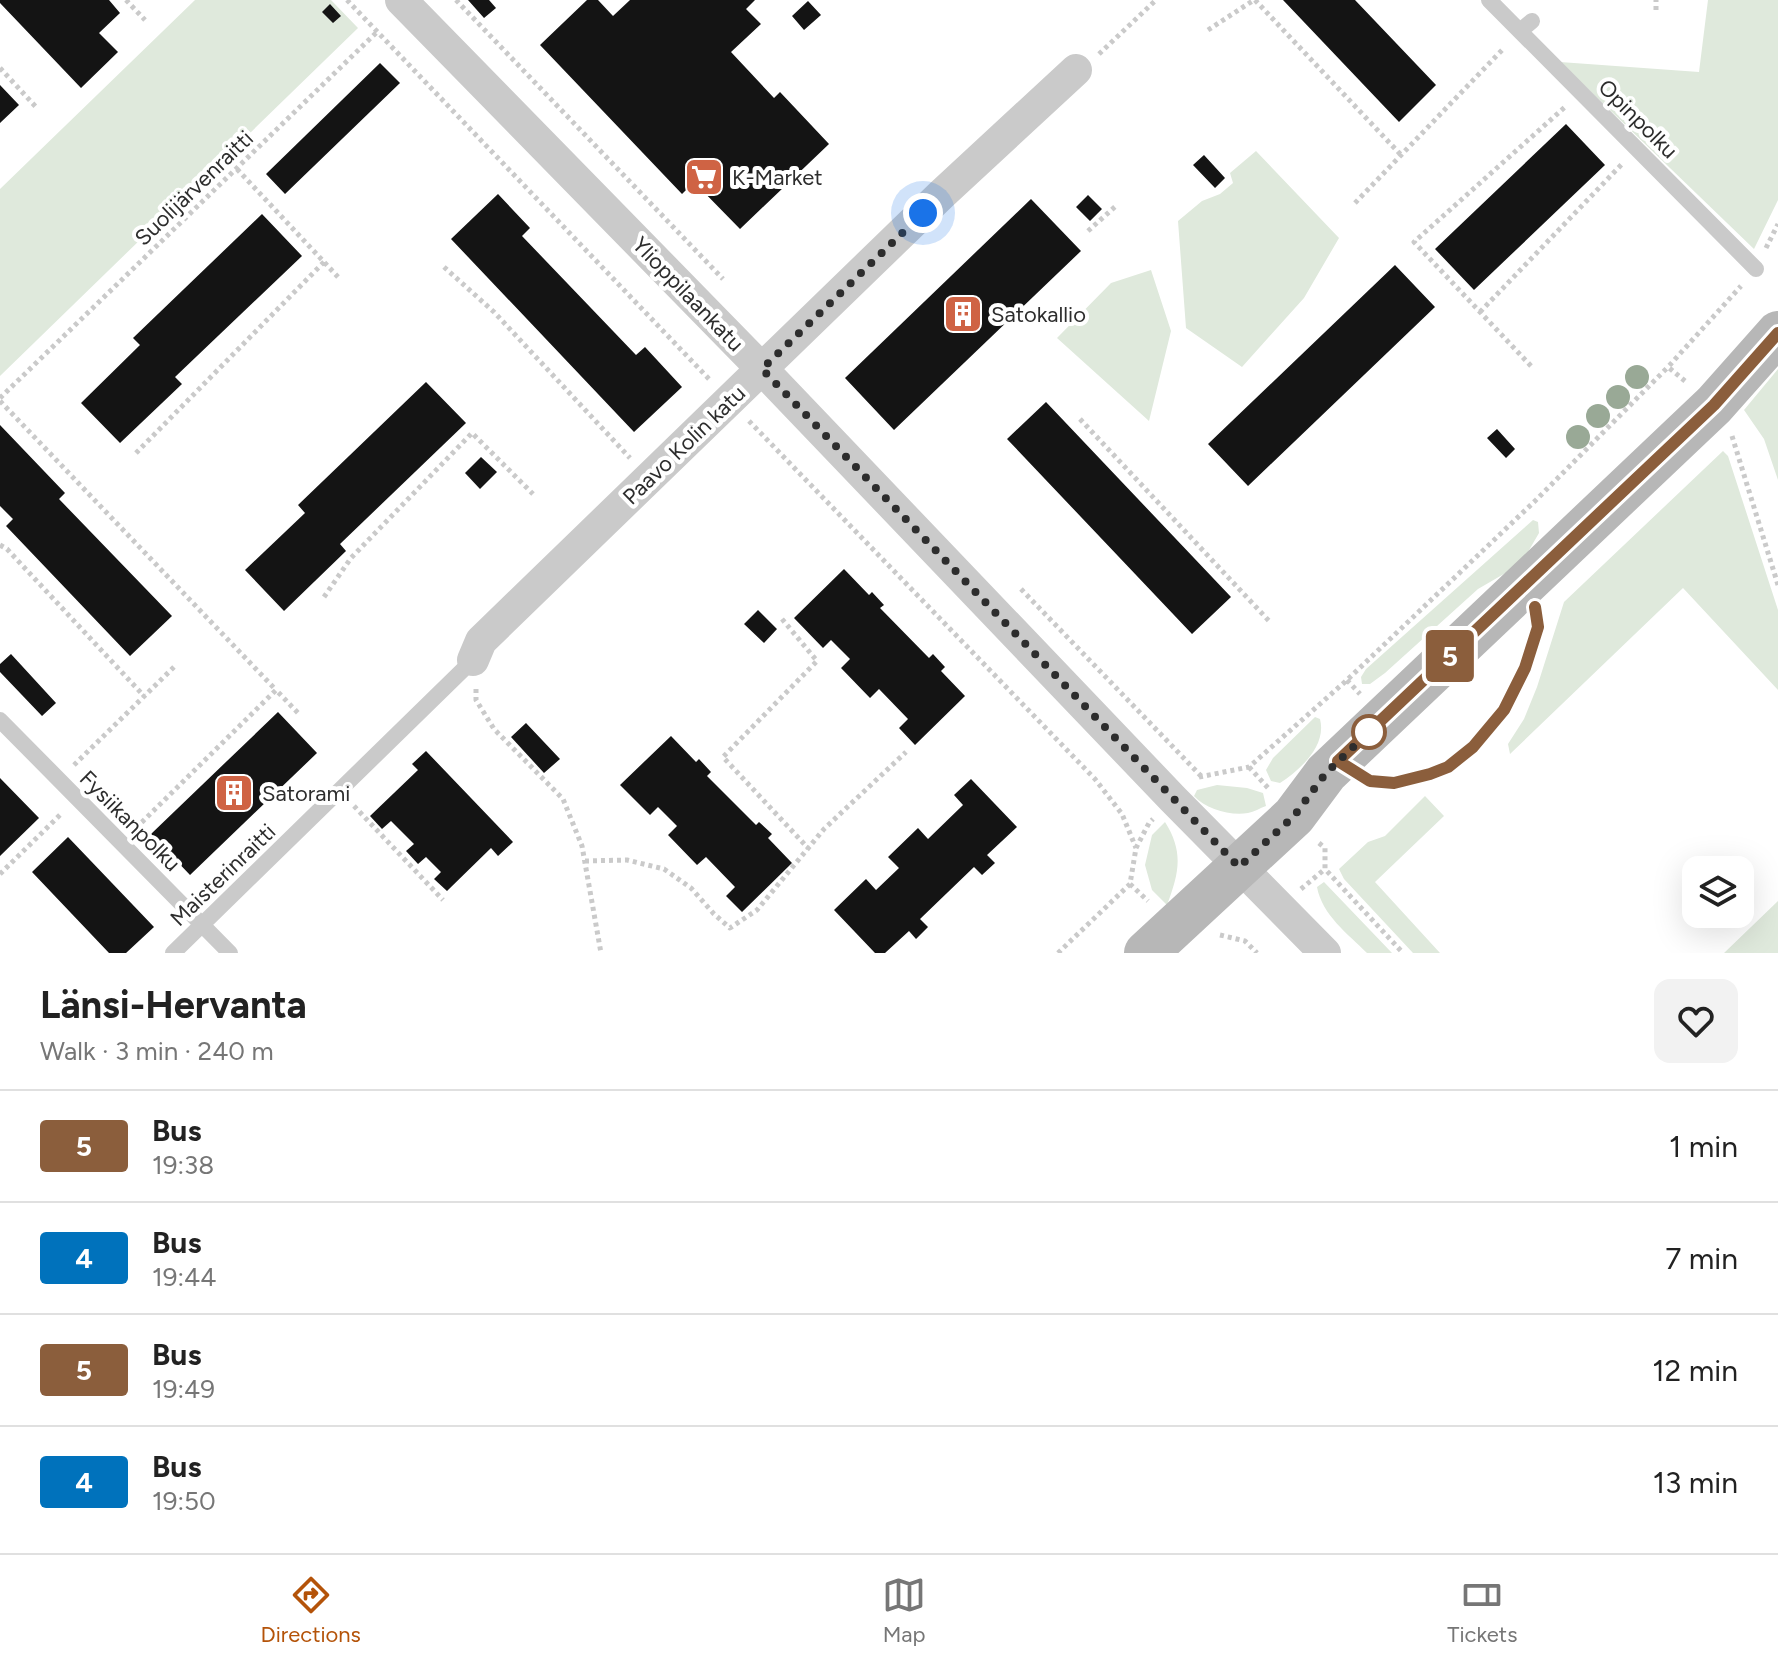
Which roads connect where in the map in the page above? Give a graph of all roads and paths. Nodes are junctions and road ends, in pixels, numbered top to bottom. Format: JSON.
{"nodes":[{"id":1,"x":126,"y":0,"type":"edge"},
{"id":2,"x":1156,"y":0,"type":"edge"},
{"id":3,"x":1255,"y":0,"type":"edge"},
{"id":4,"x":1489,"y":0,"type":"edge"},
{"id":5,"x":1656,"y":0,"type":"edge"},
{"id":6,"x":403,"y":2,"type":"edge"},
{"id":7,"x":1656,"y":10,"type":"dead end"},
{"id":8,"x":145,"y":20,"type":"dead end"},
{"id":9,"x":1526,"y":26,"type":"junction"},
{"id":10,"x":1208,"y":30,"type":"dead end"},
{"id":11,"x":1087,"y":63,"type":"joint"},
{"id":12,"x":0,"y":68,"type":"edge"},
{"id":13,"x":1581,"y":93,"type":"junction"},
{"id":14,"x":36,"y":107,"type":"dead end"},
{"id":15,"x":1637,"y":149,"type":"junction"},
{"id":16,"x":1401,"y":155,"type":"junction"},
{"id":17,"x":237,"y":169,"type":"junction"},
{"id":18,"x":1355,"y":203,"type":"dead end"},
{"id":19,"x":1117,"y":205,"type":"dead end"},
{"id":20,"x":1088,"y":231,"type":"dead end"},
{"id":21,"x":324,"y":262,"type":"junction"},
{"id":22,"x":444,"y":267,"type":"dead end"},
{"id":23,"x":1756,"y":269,"type":"dead end"},
{"id":24,"x":338,"y":277,"type":"dead end"},
{"id":25,"x":1480,"y":312,"type":"junction"},
{"id":26,"x":1778,"y":333,"type":"edge"},
{"id":27,"x":1531,"y":366,"type":"dead end"},
{"id":28,"x":1668,"y":367,"type":"dead end"},
{"id":29,"x":762,"y":369,"type":"junction"},
{"id":30,"x":0,"y":400,"type":"edge"},
{"id":31,"x":1080,"y":419,"type":"dead end"},
{"id":32,"x":136,"y":453,"type":"dead end"},
{"id":33,"x":636,"y":464,"type":"dead end"},
{"id":34,"x":533,"y":494,"type":"dead end"},
{"id":35,"x":0,"y":545,"type":"edge"},
{"id":36,"x":1522,"y":587,"type":"junction"},
{"id":37,"x":324,"y":597,"type":"dead end"},
{"id":38,"x":782,"y":619,"type":"dead end"},
{"id":39,"x":1270,"y":622,"type":"dead end"},
{"id":40,"x":175,"y":666,"type":"dead end"},
{"id":41,"x":475,"y":670,"type":"junction"},
{"id":42,"x":1347,"y":680,"type":"junction"},
{"id":43,"x":276,"y":690,"type":"junction"},
{"id":44,"x":1360,"y":695,"type":"dead end"},
{"id":45,"x":144,"y":696,"type":"junction"},
{"id":46,"x":1319,"y":705,"type":"junction"},
{"id":47,"x":1325,"y":712,"type":"dead end"},
{"id":48,"x":300,"y":715,"type":"dead end"},
{"id":49,"x":0,"y":720,"type":"edge"},
{"id":50,"x":906,"y":752,"type":"dead end"},
{"id":51,"x":1338,"y":761,"type":"junction"},
{"id":52,"x":59,"y":780,"type":"junction"},
{"id":53,"x":340,"y":791,"type":"junction"},
{"id":54,"x":77,"y":798,"type":"junction"},
{"id":55,"x":1173,"y":799,"type":"junction"},
{"id":56,"x":121,"y":842,"type":"junction"},
{"id":57,"x":808,"y":848,"type":"junction"},
{"id":58,"x":585,"y":861,"type":"junction"},
{"id":59,"x":1239,"y":867,"type":"junction"},
{"id":60,"x":1325,"y":869,"type":"dead end"},
{"id":61,"x":0,"y":874,"type":"edge"},
{"id":62,"x":443,"y":900,"type":"dead end"},
{"id":63,"x":203,"y":925,"type":"junction"},
{"id":64,"x":173,"y":953,"type":"edge"},
{"id":65,"x":230,"y":953,"type":"edge"},
{"id":66,"x":601,"y":953,"type":"edge"},
{"id":67,"x":1058,"y":953,"type":"edge"},
{"id":68,"x":1146,"y":953,"type":"edge"},
{"id":69,"x":1325,"y":953,"type":"edge"},
{"id":70,"x":1403,"y":953,"type":"edge"}],
"edges":[{"from":1,"to":8,"type":"path"},
{"from":2,"to":11,"type":"path"},
{"from":3,"to":10,"type":"path"},
{"from":3,"to":16,"type":"path"},
{"from":4,"to":9,"type":"lane","name":"Opinpolku"},
{"from":5,"to":7,"type":"path"},
{"from":6,"to":17,"type":"path","name":"Suolijärvenraitti"},
{"from":6,"to":29,"type":"street","name":"Ylioppilaankatu"},
{"from":9,"to":13,"type":"lane","name":"Opinpolku"},
{"from":9,"to":16,"type":"path"},
{"from":11,"to":29,"type":"street","name":"Paavo Kolin katu"},
{"from":12,"to":14,"type":"path"},
{"from":13,"to":15,"type":"lane","name":"Opinpolku"},
{"from":13,"to":25,"type":"path"},
{"from":15,"to":23,"type":"lane","name":"Opinpolku"},
{"from":15,"to":25,"type":"path"},
{"from":16,"to":18,"type":"path"},
{"from":17,"to":21,"type":"path"},
{"from":17,"to":30,"type":"path","name":"Suolijärvenraitti"},
{"from":19,"to":20,"type":"path"},
{"from":21,"to":24,"type":"path"},
{"from":21,"to":32,"type":"path"},
{"from":22,"to":33,"type":"path"},
{"from":25,"to":27,"type":"path"},
{"from":26,"to":36,"type":"main road"},
{"from":28,"to":42,"type":"path"},
{"from":29,"to":41,"type":"street","name":"Paavo Kolin katu"},
{"from":29,"to":55,"type":"street","name":"Ylioppilaankatu"},
{"from":30,"to":43,"type":"path"},
{"from":31,"to":39,"type":"path"},
{"from":34,"to":37,"type":"path"},
{"from":35,"to":45,"type":"path"},
{"from":36,"to":51,"type":"main road"},
{"from":36,"to":51,"type":"lane"},
{"from":38,"to":57,"type":"path"},
{"from":40,"to":45,"type":"path"},
{"from":41,"to":53,"type":"lane","name":"Maisterinraitti"},
{"from":41,"to":58,"type":"path"},
{"from":42,"to":44,"type":"path"},
{"from":42,"to":46,"type":"path"},
{"from":43,"to":48,"type":"path"},
{"from":43,"to":56,"type":"path"},
{"from":45,"to":52,"type":"path"},
{"from":46,"to":47,"type":"path"},
{"from":46,"to":55,"type":"path"},
{"from":49,"to":52,"type":"lane","name":"Fysiikanpolku"},
{"from":50,"to":57,"type":"path"},
{"from":51,"to":59,"type":"main road"},
{"from":52,"to":54,"type":"lane","name":"Fysiikanpolku"},
{"from":53,"to":62,"type":"path"},
{"from":53,"to":63,"type":"lane","name":"Maisterinraitti"},
{"from":54,"to":56,"type":"lane","name":"Fysiikanpolku"},
{"from":54,"to":61,"type":"path"},
{"from":55,"to":59,"type":"street","name":"Ylioppilaankatu"},
{"from":55,"to":67,"type":"path"},
{"from":56,"to":63,"type":"lane","name":"Fysiikanpolku"},
{"from":57,"to":58,"type":"path"},
{"from":58,"to":66,"type":"path"},
{"from":59,"to":68,"type":"main road"},
{"from":59,"to":69,"type":"street","name":"Ylioppilaankatu"},
{"from":60,"to":70,"type":"path"},
{"from":63,"to":64,"type":"lane","name":"Maisterinraitti"},
{"from":63,"to":65,"type":"lane","name":"Fysiikanpolku"}]}
